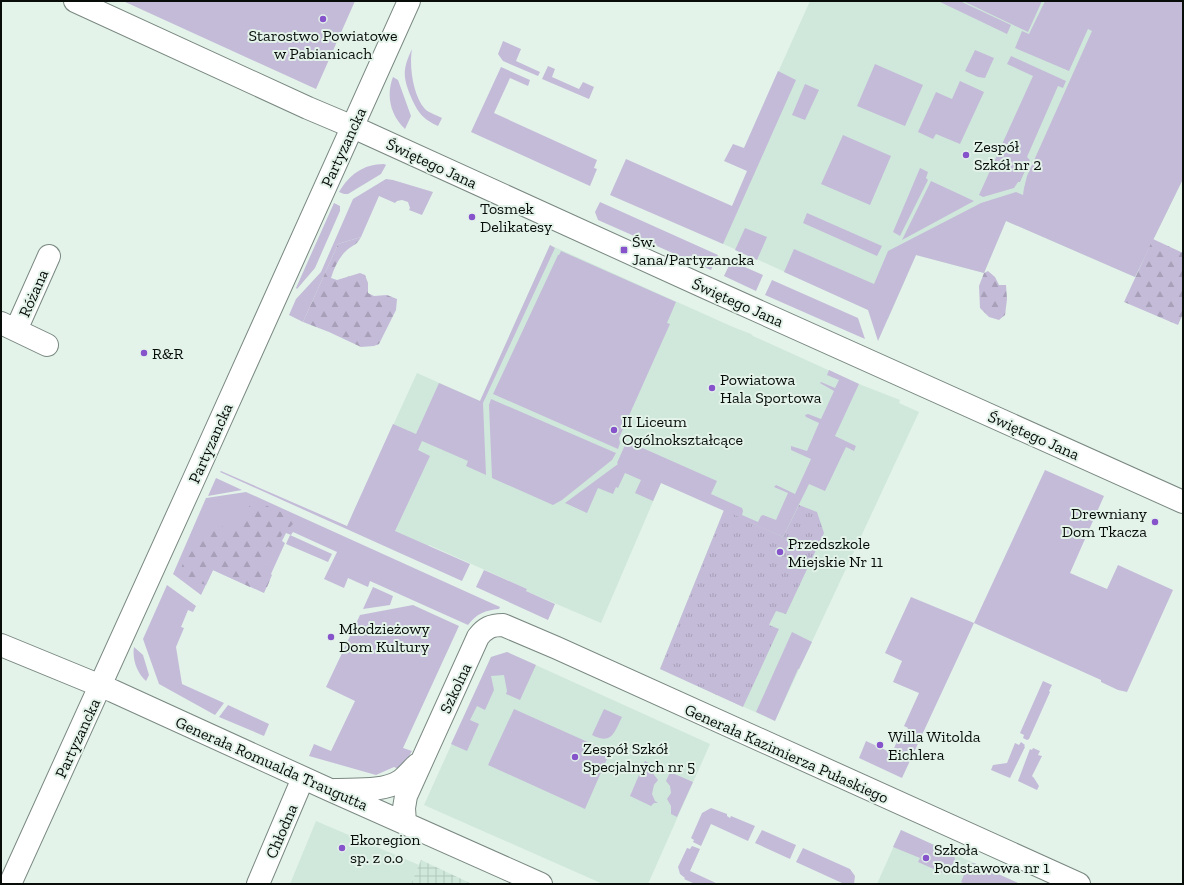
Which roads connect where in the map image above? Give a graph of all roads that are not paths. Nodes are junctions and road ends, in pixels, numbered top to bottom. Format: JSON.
{"nodes":[{"id":1,"x":75,"y":1,"type":"edge"},
{"id":2,"x":409,"y":1,"type":"edge"},
{"id":3,"x":353,"y":127,"type":"junction"},
{"id":4,"x":49,"y":256,"type":"dead end"},
{"id":5,"x":8,"y":327,"type":"edge"},
{"id":6,"x":47,"y":345,"type":"dead end"},
{"id":7,"x":1183,"y":502,"type":"edge"},
{"id":8,"x":494,"y":625,"type":"joint"},
{"id":9,"x":1,"y":645,"type":"edge"},
{"id":10,"x":101,"y":685,"type":"junction"},
{"id":11,"x":423,"y":758,"type":"junction"},
{"id":12,"x":303,"y":778,"type":"junction"},
{"id":13,"x":330,"y":790,"type":"junction"},
{"id":14,"x":405,"y":823,"type":"junction"},
{"id":15,"x":10,"y":884,"type":"edge"},
{"id":16,"x":258,"y":884,"type":"edge"},
{"id":17,"x":541,"y":884,"type":"edge"},
{"id":18,"x":1079,"y":884,"type":"edge"}],
"edges":[{"from":1,"to":3,"type":"street","name":"Świętego Jana"},
{"from":2,"to":3,"type":"street","name":"Partyzancka"},
{"from":3,"to":7,"type":"street","name":"Świętego Jana"},
{"from":3,"to":10,"type":"street","name":"Partyzancka"},
{"from":4,"to":5,"type":"street","name":"Różana"},
{"from":5,"to":6,"type":"street","name":"Różana"},
{"from":8,"to":11,"type":"street","name":"Szkolna"},
{"from":8,"to":18,"type":"street","name":"Generała Kazimierza Pułaskiego"},
{"from":9,"to":10,"type":"street","name":"Generała Romualda Traugutta"},
{"from":10,"to":12,"type":"street","name":"Generała Romualda Traugutta"},
{"from":10,"to":15,"type":"street","name":"Partyzancka"},
{"from":11,"to":13,"type":"street","name":"Szkolna"},
{"from":11,"to":14,"type":"street","name":"Szkolna"},
{"from":12,"to":13,"type":"street","name":"Generała Romualda Traugutta"},
{"from":12,"to":16,"type":"street","name":"Chłodna"},
{"from":13,"to":14,"type":"street","name":"Generała Romualda Traugutta"},
{"from":14,"to":17,"type":"street","name":"Generała Romualda Traugutta"}]}
